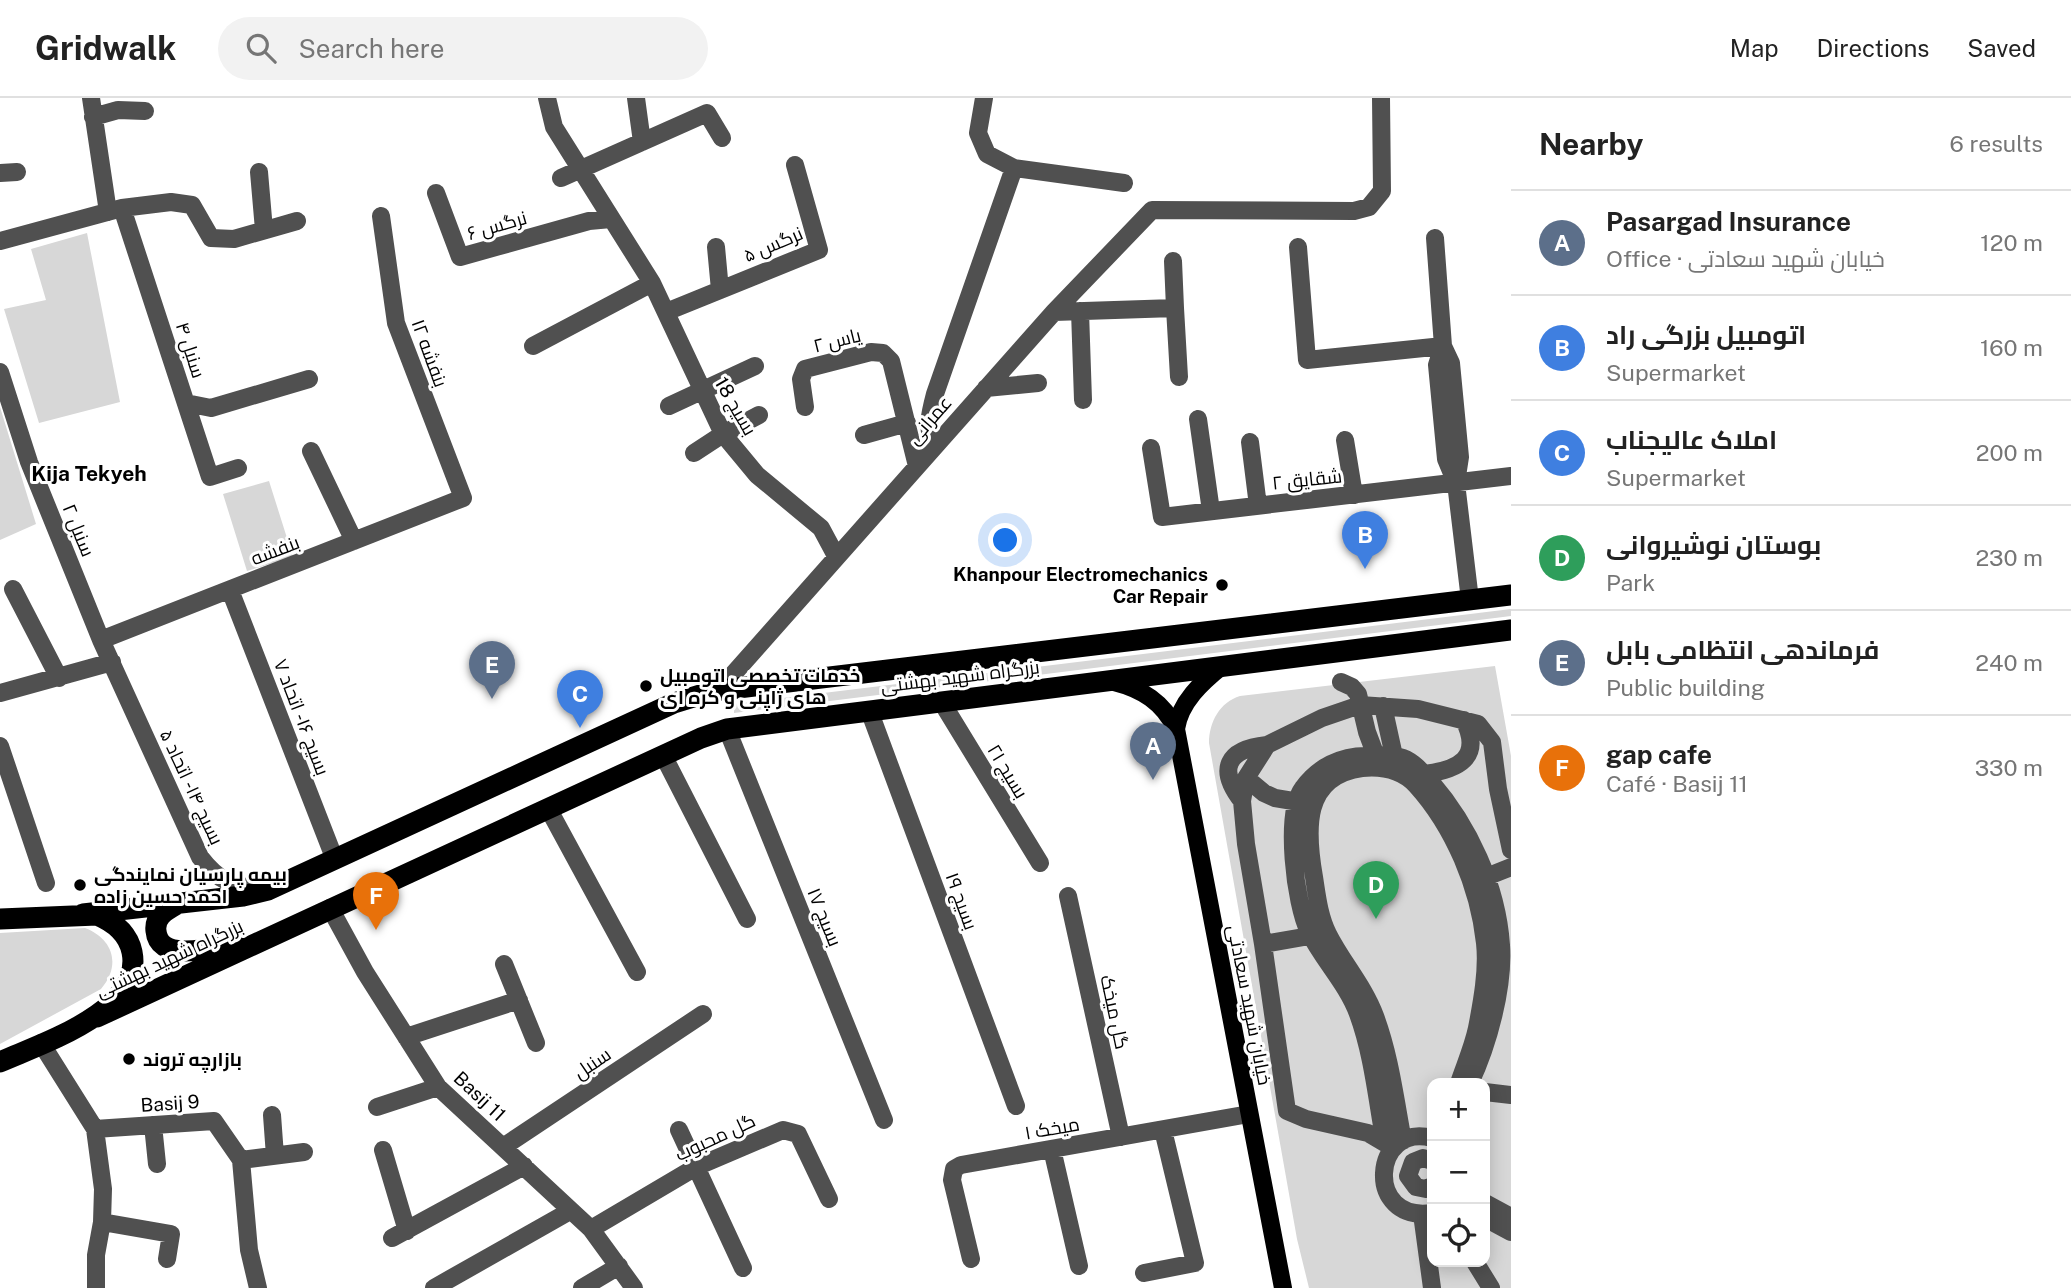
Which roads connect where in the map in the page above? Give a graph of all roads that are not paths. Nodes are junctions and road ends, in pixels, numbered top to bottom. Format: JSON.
{"nodes":[{"id":1,"x":90,"y":98,"type":"edge"},
{"id":2,"x":547,"y":98,"type":"edge"},
{"id":3,"x":636,"y":98,"type":"edge"},
{"id":4,"x":984,"y":98,"type":"edge"},
{"id":5,"x":1381,"y":98,"type":"edge"},
{"id":6,"x":119,"y":104,"type":"edge"},
{"id":7,"x":145,"y":111,"type":"dead end"},
{"id":8,"x":93,"y":117,"type":"junction"},
{"id":9,"x":722,"y":138,"type":"dead end"},
{"id":10,"x":642,"y":142,"type":"junction"},
{"id":11,"x":795,"y":165,"type":"dead end"},
{"id":12,"x":1014,"y":168,"type":"junction"},
{"id":13,"x":580,"y":169,"type":"junction"},
{"id":14,"x":259,"y":172,"type":"dead end"},
{"id":15,"x":561,"y":178,"type":"dead end"},
{"id":16,"x":1124,"y":183,"type":"dead end"},
{"id":17,"x":436,"y":193,"type":"dead end"},
{"id":18,"x":115,"y":210,"type":"junction"},
{"id":19,"x":381,"y":216,"type":"dead end"},
{"id":20,"x":611,"y":219,"type":"junction"},
{"id":21,"x":296,"y":221,"type":"dead end"},
{"id":22,"x":264,"y":230,"type":"junction"},
{"id":23,"x":1434,"y":238,"type":"dead end"},
{"id":24,"x":0,"y":241,"type":"edge"},
{"id":25,"x":716,"y":247,"type":"dead end"},
{"id":26,"x":1298,"y":247,"type":"dead end"},
{"id":27,"x":1174,"y":261,"type":"dead end"},
{"id":28,"x":652,"y":283,"type":"junction"},
{"id":29,"x":720,"y":290,"type":"junction"},
{"id":30,"x":1175,"y":308,"type":"junction"},
{"id":31,"x":1080,"y":311,"type":"junction"},
{"id":32,"x":666,"y":312,"type":"junction"},
{"id":33,"x":1054,"y":312,"type":"junction"},
{"id":34,"x":533,"y":346,"type":"dead end"},
{"id":35,"x":1443,"y":346,"type":"junction"},
{"id":36,"x":755,"y":366,"type":"dead end"},
{"id":37,"x":0,"y":372,"type":"edge"},
{"id":38,"x":1179,"y":377,"type":"dead end"},
{"id":39,"x":309,"y":379,"type":"dead end"},
{"id":40,"x":1038,"y":383,"type":"dead end"},
{"id":41,"x":986,"y":387,"type":"junction"},
{"id":42,"x":702,"y":390,"type":"junction"},
{"id":43,"x":1083,"y":400,"type":"dead end"},
{"id":44,"x":186,"y":403,"type":"junction"},
{"id":45,"x":669,"y":406,"type":"dead end"},
{"id":46,"x":806,"y":407,"type":"dead end"},
{"id":47,"x":759,"y":415,"type":"dead end"},
{"id":48,"x":1199,"y":419,"type":"dead end"},
{"id":49,"x":907,"y":423,"type":"junction"},
{"id":50,"x":723,"y":434,"type":"junction"},
{"id":51,"x":864,"y":435,"type":"dead end"},
{"id":52,"x":1345,"y":440,"type":"dead end"},
{"id":53,"x":1250,"y":442,"type":"dead end"},
{"id":54,"x":934,"y":446,"type":"junction"},
{"id":55,"x":1151,"y":449,"type":"dead end"},
{"id":56,"x":311,"y":451,"type":"dead end"},
{"id":57,"x":694,"y":453,"type":"dead end"},
{"id":58,"x":917,"y":466,"type":"junction"},
{"id":59,"x":238,"y":468,"type":"dead end"},
{"id":60,"x":1511,"y":476,"type":"edge"},
{"id":61,"x":1456,"y":483,"type":"junction"},
{"id":62,"x":1354,"y":495,"type":"junction"},
{"id":63,"x":463,"y":498,"type":"joint"},
{"id":64,"x":1258,"y":506,"type":"junction"},
{"id":65,"x":1210,"y":511,"type":"junction"},
{"id":66,"x":354,"y":541,"type":"junction"},
{"id":67,"x":836,"y":556,"type":"junction"},
{"id":68,"x":13,"y":589,"type":"dead end"},
{"id":69,"x":230,"y":590,"type":"junction"},
{"id":70,"x":1511,"y":595,"type":"edge"},
{"id":71,"x":1470,"y":600,"type":"junction"},
{"id":72,"x":1511,"y":630,"type":"edge"},
{"id":73,"x":101,"y":640,"type":"junction"},
{"id":74,"x":112,"y":662,"type":"junction"},
{"id":75,"x":1222,"y":666,"type":"junction"},
{"id":76,"x":59,"y":677,"type":"junction"},
{"id":77,"x":1108,"y":680,"type":"junction"},
{"id":78,"x":1341,"y":682,"type":"dead end"},
{"id":79,"x":720,"y":690,"type":"junction"},
{"id":80,"x":0,"y":693,"type":"edge"},
{"id":81,"x":940,"y":701,"type":"junction"},
{"id":82,"x":1360,"y":705,"type":"junction"},
{"id":83,"x":1383,"y":706,"type":"junction"},
{"id":84,"x":869,"y":710,"type":"junction"},
{"id":85,"x":1464,"y":720,"type":"junction"},
{"id":86,"x":727,"y":729,"type":"junction"},
{"id":87,"x":1176,"y":729,"type":"junction"},
{"id":88,"x":1266,"y":745,"type":"junction"},
{"id":89,"x":0,"y":746,"type":"edge"},
{"id":90,"x":663,"y":755,"type":"junction"},
{"id":91,"x":1385,"y":756,"type":"junction"},
{"id":92,"x":1424,"y":774,"type":"junction"},
{"id":93,"x":1245,"y":778,"type":"junction"},
{"id":94,"x":1242,"y":801,"type":"junction"},
{"id":95,"x":1304,"y":803,"type":"junction"},
{"id":96,"x":548,"y":808,"type":"junction"},
{"id":97,"x":1511,"y":850,"type":"edge"},
{"id":98,"x":335,"y":860,"type":"junction"},
{"id":99,"x":1040,"y":863,"type":"dead end"},
{"id":100,"x":1511,"y":867,"type":"edge"},
{"id":101,"x":1486,"y":877,"type":"junction"},
{"id":102,"x":46,"y":883,"type":"dead end"},
{"id":103,"x":268,"y":890,"type":"junction"},
{"id":104,"x":1068,"y":896,"type":"dead end"},
{"id":105,"x":178,"y":903,"type":"junction"},
{"id":106,"x":330,"y":908,"type":"junction"},
{"id":107,"x":0,"y":910,"type":"edge"},
{"id":108,"x":83,"y":914,"type":"junction"},
{"id":109,"x":31,"y":917,"type":"junction"},
{"id":110,"x":0,"y":919,"type":"edge"},
{"id":111,"x":747,"y":919,"type":"dead end"},
{"id":112,"x":272,"y":935,"type":"junction"},
{"id":113,"x":1320,"y":935,"type":"junction"},
{"id":114,"x":1263,"y":944,"type":"junction"},
{"id":115,"x":504,"y":964,"type":"dead end"},
{"id":116,"x":638,"y":972,"type":"dead end"},
{"id":117,"x":519,"y":1000,"type":"junction"},
{"id":118,"x":703,"y":1014,"type":"dead end"},
{"id":119,"x":97,"y":1017,"type":"junction"},
{"id":120,"x":406,"y":1037,"type":"junction"},
{"id":121,"x":41,"y":1043,"type":"junction"},
{"id":122,"x":536,"y":1043,"type":"dead end"},
{"id":123,"x":0,"y":1062,"type":"edge"},
{"id":124,"x":1460,"y":1078,"type":"edge"},
{"id":125,"x":1472,"y":1078,"type":"edge"},
{"id":126,"x":439,"y":1087,"type":"junction"},
{"id":127,"x":1490,"y":1093,"type":"edge"},
{"id":128,"x":1511,"y":1095,"type":"edge"},
{"id":129,"x":1016,"y":1106,"type":"dead end"},
{"id":130,"x":377,"y":1107,"type":"dead end"},
{"id":131,"x":1249,"y":1114,"type":"junction"},
{"id":132,"x":272,"y":1115,"type":"dead end"},
{"id":133,"x":884,"y":1120,"type":"dead end"},
{"id":134,"x":153,"y":1125,"type":"junction"},
{"id":135,"x":95,"y":1129,"type":"junction"},
{"id":136,"x":679,"y":1130,"type":"dead end"},
{"id":137,"x":1163,"y":1130,"type":"junction"},
{"id":138,"x":1427,"y":1134,"type":"edge"},
{"id":139,"x":1121,"y":1137,"type":"junction"},
{"id":140,"x":1394,"y":1144,"type":"junction"},
{"id":141,"x":503,"y":1147,"type":"junction"},
{"id":142,"x":1052,"y":1149,"type":"junction"},
{"id":143,"x":383,"y":1150,"type":"dead end"},
{"id":144,"x":304,"y":1152,"type":"dead end"},
{"id":145,"x":275,"y":1156,"type":"junction"},
{"id":146,"x":242,"y":1160,"type":"junction"},
{"id":147,"x":1427,"y":1160,"type":"edge"},
{"id":148,"x":157,"y":1164,"type":"dead end"},
{"id":149,"x":524,"y":1166,"type":"junction"},
{"id":150,"x":696,"y":1167,"type":"junction"},
{"id":151,"x":1427,"y":1188,"type":"edge"},
{"id":152,"x":829,"y":1199,"type":"dead end"},
{"id":153,"x":1487,"y":1204,"type":"edge"},
{"id":154,"x":570,"y":1211,"type":"junction"},
{"id":155,"x":1427,"y":1213,"type":"edge"},
{"id":156,"x":1511,"y":1217,"type":"edge"},
{"id":157,"x":1490,"y":1221,"type":"edge"},
{"id":158,"x":102,"y":1222,"type":"junction"},
{"id":159,"x":591,"y":1229,"type":"junction"},
{"id":160,"x":1511,"y":1232,"type":"edge"},
{"id":161,"x":167,"y":1259,"type":"dead end"},
{"id":162,"x":971,"y":1259,"type":"dead end"},
{"id":163,"x":619,"y":1266,"type":"junction"},
{"id":164,"x":1079,"y":1266,"type":"dead end"},
{"id":165,"x":1431,"y":1267,"type":"edge"},
{"id":166,"x":1478,"y":1267,"type":"edge"},
{"id":167,"x":743,"y":1268,"type":"dead end"},
{"id":168,"x":1144,"y":1273,"type":"dead end"},
{"id":169,"x":96,"y":1288,"type":"edge"},
{"id":170,"x":258,"y":1288,"type":"edge"},
{"id":171,"x":434,"y":1288,"type":"edge"},
{"id":172,"x":582,"y":1288,"type":"edge"},
{"id":173,"x":634,"y":1288,"type":"edge"},
{"id":174,"x":1283,"y":1288,"type":"edge"},
{"id":175,"x":1432,"y":1288,"type":"edge"},
{"id":176,"x":1491,"y":1288,"type":"edge"}],
"edges":[{"from":1,"to":8,"type":"street","name":"سنبل ۴"},
{"from":2,"to":13,"type":"street","name":"بسیج 18"},
{"from":3,"to":10,"type":"street"},
{"from":4,"to":12,"type":"street"},
{"from":5,"to":33,"type":"street","name":"عمرانی"},
{"from":6,"to":7,"type":"street"},
{"from":6,"to":8,"type":"street"},
{"from":8,"to":18,"type":"street","name":"سنبل ۴"},
{"from":9,"to":10,"type":"street"},
{"from":10,"to":13,"type":"street"},
{"from":11,"to":29,"type":"street","name":"نرگس ۵"},
{"from":12,"to":16,"type":"street"},
{"from":12,"to":54,"type":"street"},
{"from":13,"to":15,"type":"street"},
{"from":13,"to":20,"type":"street","name":"بسیج 18"},
{"from":14,"to":22,"type":"street"},
{"from":17,"to":20,"type":"street","name":"نرگس ۶"},
{"from":18,"to":22,"type":"street"},
{"from":18,"to":24,"type":"street"},
{"from":18,"to":44,"type":"street","name":"سنبل ۴"},
{"from":19,"to":63,"type":"street","name":"بنفشه ۱۲"},
{"from":20,"to":28,"type":"street","name":"بسیج 18"},
{"from":21,"to":22,"type":"street"},
{"from":23,"to":35,"type":"street"},
{"from":25,"to":29,"type":"street"},
{"from":26,"to":35,"type":"street"},
{"from":27,"to":30,"type":"street"},
{"from":28,"to":32,"type":"street","name":"بسیج 18"},
{"from":28,"to":34,"type":"street"},
{"from":29,"to":32,"type":"street","name":"نرگس ۵"},
{"from":30,"to":31,"type":"street"},
{"from":30,"to":38,"type":"street"},
{"from":31,"to":33,"type":"street"},
{"from":31,"to":43,"type":"street"},
{"from":32,"to":42,"type":"street","name":"بسیج 18"},
{"from":33,"to":41,"type":"street","name":"عمرانی"},
{"from":35,"to":61,"type":"street"},
{"from":36,"to":42,"type":"street"},
{"from":37,"to":73,"type":"street","name":"سنبل ۲"},
{"from":39,"to":44,"type":"street"},
{"from":40,"to":41,"type":"street"},
{"from":41,"to":54,"type":"street","name":"عمرانی"},
{"from":42,"to":45,"type":"street"},
{"from":42,"to":50,"type":"street","name":"بسیج 18"},
{"from":44,"to":59,"type":"street","name":"سنبل ۴"},
{"from":46,"to":49,"type":"street","name":"یاس ۲"},
{"from":47,"to":50,"type":"street"},
{"from":48,"to":65,"type":"street"},
{"from":49,"to":51,"type":"street"},
{"from":49,"to":58,"type":"street","name":"یاس ۲"},
{"from":50,"to":57,"type":"street"},
{"from":50,"to":67,"type":"street","name":"بسیج 18"},
{"from":52,"to":62,"type":"street"},
{"from":53,"to":64,"type":"street"},
{"from":54,"to":58,"type":"street","name":"عمرانی"},
{"from":55,"to":65,"type":"street","name":"شقایق ۲"},
{"from":56,"to":66,"type":"street"},
{"from":58,"to":67,"type":"street","name":"عمرانی"},
{"from":60,"to":61,"type":"street","name":"شقایق ۲"},
{"from":61,"to":62,"type":"street","name":"شقایق ۲"},
{"from":61,"to":71,"type":"street"},
{"from":62,"to":64,"type":"street","name":"شقایق ۲"},
{"from":63,"to":66,"type":"street","name":"بنفشه"},
{"from":64,"to":65,"type":"street","name":"شقایق ۲"},
{"from":66,"to":69,"type":"street","name":"بنفشه"},
{"from":67,"to":79,"type":"street"},
{"from":68,"to":76,"type":"street"},
{"from":69,"to":73,"type":"street","name":"بنفشه"},
{"from":69,"to":98,"type":"street","name":"بسیج ۱۶ - اتحاد ۷"},
{"from":70,"to":71,"type":"highway","name":"بزرگراه شهید بهشتی"},
{"from":71,"to":79,"type":"highway","name":"بزرگراه شهید بهشتی"},
{"from":72,"to":75,"type":"highway","name":"بزرگراه شهید بهشتی"},
{"from":73,"to":74,"type":"street","name":"سنبل ۲"},
{"from":74,"to":76,"type":"street"},
{"from":74,"to":103,"type":"street","name":"بسیج ۱۴ - اتحاد ۵"},
{"from":75,"to":77,"type":"highway","name":"بزرگراه شهید بهشتی"},
{"from":75,"to":87,"type":"main road"},
{"from":76,"to":80,"type":"street"},
{"from":77,"to":81,"type":"highway","name":"بزرگراه شهید بهشتی"},
{"from":77,"to":87,"type":"main road"},
{"from":78,"to":82,"type":"street"},
{"from":79,"to":98,"type":"highway","name":"بزرگراه شهید بهشتی"},
{"from":81,"to":84,"type":"highway","name":"بزرگراه شهید بهشتی"},
{"from":81,"to":99,"type":"street","name":"بسیج ۲۱"},
{"from":82,"to":83,"type":"street"},
{"from":82,"to":88,"type":"street"},
{"from":82,"to":91,"type":"street"},
{"from":83,"to":85,"type":"street"},
{"from":83,"to":91,"type":"street"},
{"from":84,"to":86,"type":"highway","name":"بزرگراه شهید بهشتی"},
{"from":84,"to":129,"type":"street","name":"بسیج ۱۹"},
{"from":85,"to":92,"type":"street"},
{"from":85,"to":97,"type":"street"},
{"from":86,"to":90,"type":"highway","name":"بزرگراه شهید بهشتی"},
{"from":86,"to":133,"type":"street","name":"بسیج ۱۷"},
{"from":87,"to":131,"type":"main road","name":"خیابان شهید سعادتی"},
{"from":88,"to":93,"type":"street"},
{"from":88,"to":94,"type":"street"},
{"from":89,"to":102,"type":"street"},
{"from":90,"to":96,"type":"highway","name":"بزرگراه شهید بهشتی"},
{"from":90,"to":111,"type":"street"},
{"from":91,"to":92,"type":"street"},
{"from":91,"to":95,"type":"street"},
{"from":92,"to":101,"type":"street"},
{"from":93,"to":94,"type":"street"},
{"from":93,"to":95,"type":"street"},
{"from":94,"to":114,"type":"street"},
{"from":95,"to":113,"type":"street"},
{"from":95,"to":124,"type":"street"},
{"from":96,"to":106,"type":"highway","name":"بزرگراه شهید بهشتی"},
{"from":96,"to":116,"type":"street"},
{"from":98,"to":103,"type":"highway","name":"بزرگراه شهید بهشتی"},
{"from":100,"to":101,"type":"street"},
{"from":101,"to":125,"type":"street"},
{"from":103,"to":105,"type":"highway","name":"بزرگراه شهید بهشتی"},
{"from":104,"to":139,"type":"street","name":"گل میخک"},
{"from":105,"to":108,"type":"highway","name":"بزرگراه شهید بهشتی"},
{"from":105,"to":112,"type":"highway"},
{"from":106,"to":112,"type":"highway","name":"بزرگراه شهید بهشتی"},
{"from":106,"to":120,"type":"street","name":"Basij 11"},
{"from":107,"to":109,"type":"highway"},
{"from":108,"to":109,"type":"highway","name":"بزرگراه شهید بهشتی"},
{"from":108,"to":119,"type":"highway"},
{"from":109,"to":110,"type":"highway","name":"بزرگراه شهید بهشتی"},
{"from":112,"to":119,"type":"highway","name":"بزرگراه شهید بهشتی"},
{"from":113,"to":114,"type":"street"},
{"from":113,"to":140,"type":"street"},
{"from":114,"to":140,"type":"street"},
{"from":115,"to":117,"type":"street"},
{"from":117,"to":120,"type":"street"},
{"from":117,"to":122,"type":"street"},
{"from":118,"to":141,"type":"street","name":"سنبل"},
{"from":119,"to":121,"type":"highway","name":"بزرگراه شهید بهشتی"},
{"from":120,"to":126,"type":"street","name":"Basij 11"},
{"from":121,"to":123,"type":"highway","name":"بزرگراه شهید بهشتی"},
{"from":121,"to":135,"type":"street"},
{"from":126,"to":130,"type":"street"},
{"from":126,"to":141,"type":"street","name":"Basij 11"},
{"from":127,"to":128,"type":"street"},
{"from":131,"to":137,"type":"street","name":"میخک ۱"},
{"from":131,"to":174,"type":"main road","name":"خیابان شهید سعادتی"},
{"from":132,"to":145,"type":"street"},
{"from":134,"to":135,"type":"street","name":"Basij 9"},
{"from":134,"to":146,"type":"street","name":"Basij 9"},
{"from":134,"to":148,"type":"street"},
{"from":135,"to":158,"type":"street"},
{"from":136,"to":150,"type":"street"},
{"from":137,"to":139,"type":"street","name":"میخک ۱"},
{"from":137,"to":168,"type":"street"},
{"from":138,"to":140,"type":"street"},
{"from":139,"to":142,"type":"street","name":"میخک ۱"},
{"from":140,"to":155,"type":"street"},
{"from":141,"to":149,"type":"street","name":"Basij 11"},
{"from":142,"to":162,"type":"street","name":"میخک ۱"},
{"from":142,"to":164,"type":"street"},
{"from":143,"to":149,"type":"street"},
{"from":144,"to":145,"type":"street"},
{"from":145,"to":146,"type":"street"},
{"from":146,"to":170,"type":"street"},
{"from":147,"to":151,"type":"street"},
{"from":149,"to":154,"type":"street","name":"Basij 11"},
{"from":150,"to":152,"type":"street","name":"گل محبوب"},
{"from":150,"to":159,"type":"street","name":"گل محبوب"},
{"from":150,"to":167,"type":"street"},
{"from":153,"to":156,"type":"street"},
{"from":154,"to":159,"type":"street","name":"Basij 11"},
{"from":154,"to":171,"type":"street"},
{"from":157,"to":160,"type":"street"},
{"from":158,"to":161,"type":"street"},
{"from":158,"to":169,"type":"street"},
{"from":159,"to":163,"type":"street","name":"Basij 11"},
{"from":163,"to":172,"type":"street"},
{"from":163,"to":173,"type":"street","name":"Basij 11"},
{"from":165,"to":175,"type":"street"},
{"from":166,"to":176,"type":"street"}]}
